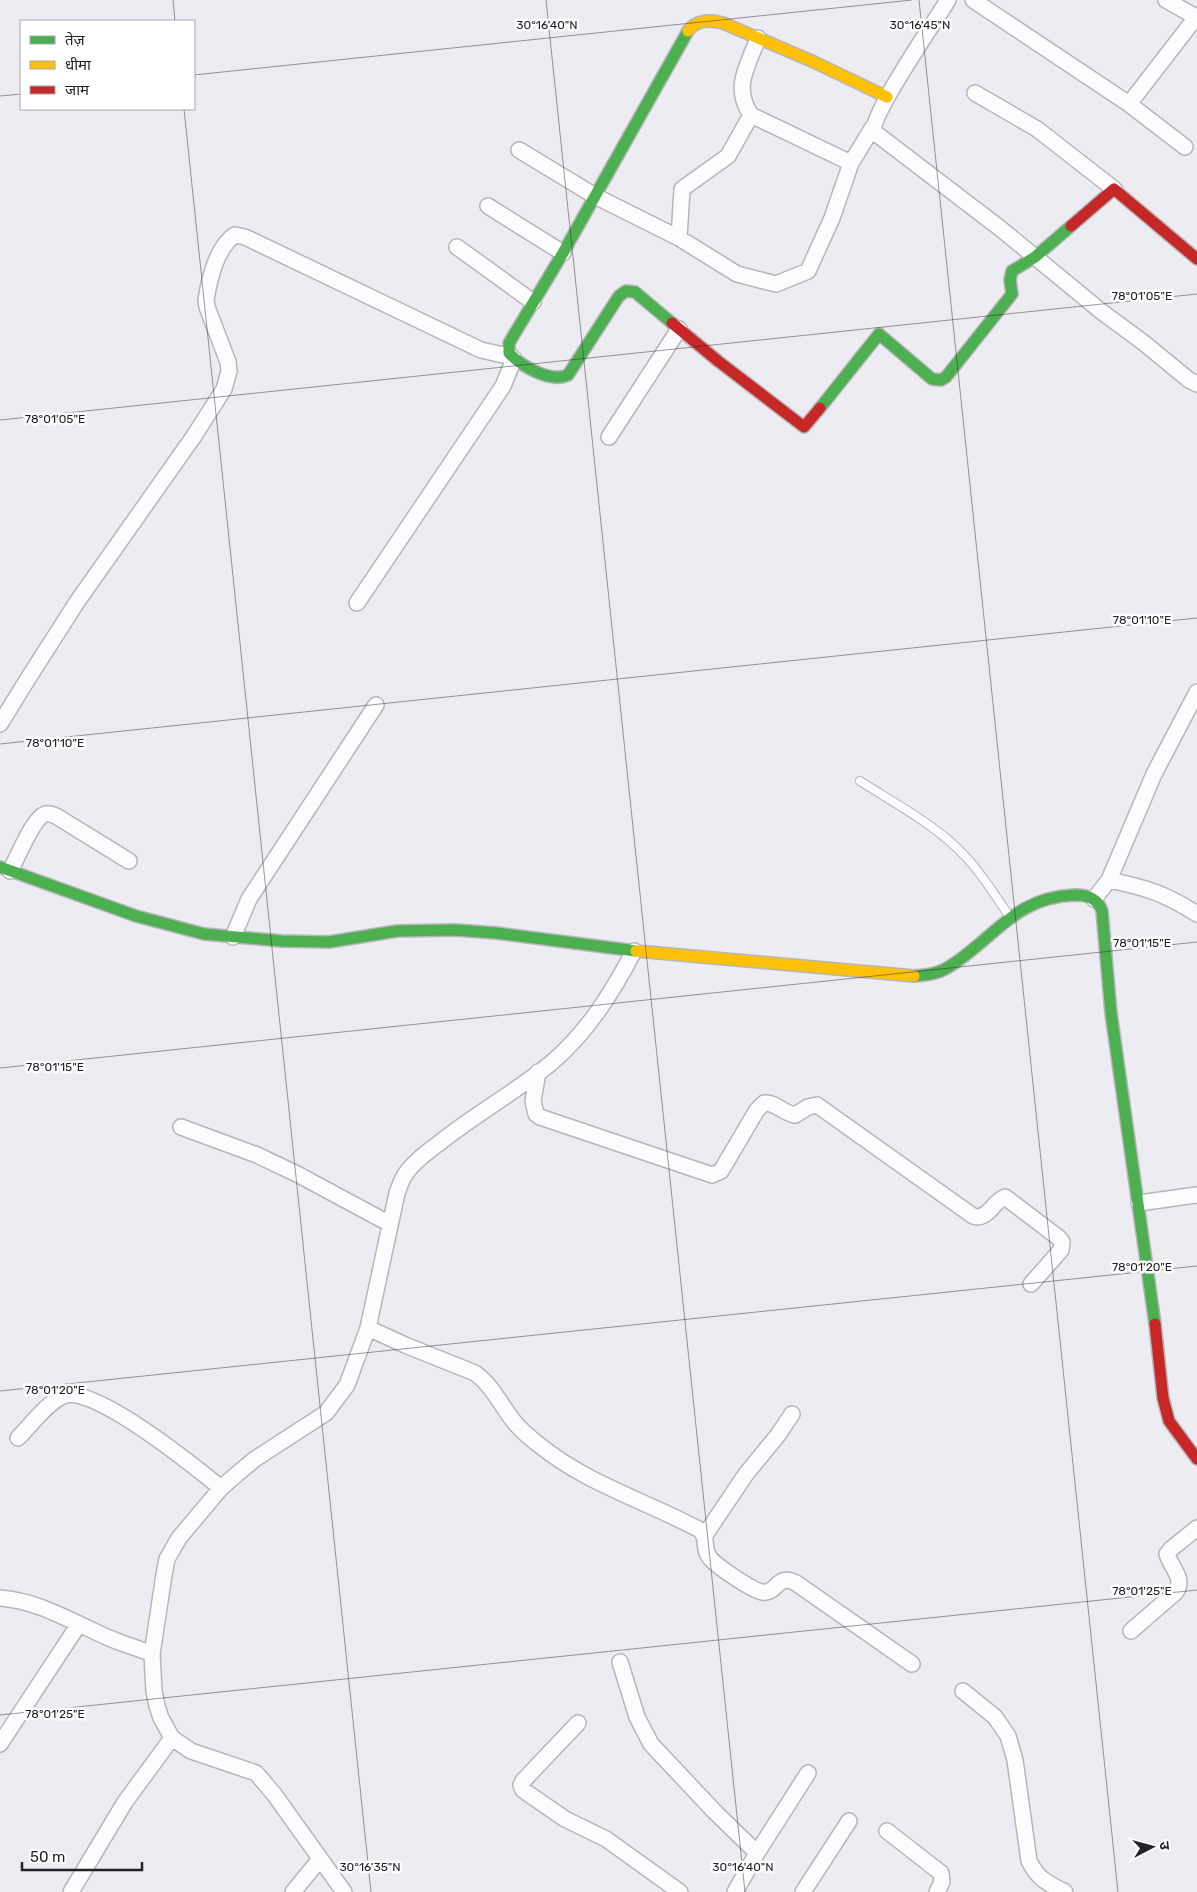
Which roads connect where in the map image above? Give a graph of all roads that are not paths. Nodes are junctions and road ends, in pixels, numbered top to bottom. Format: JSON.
{"nodes":[{"id":1,"x":948,"y":0,"type":"edge"},
{"id":2,"x":1166,"y":0,"type":"edge"},
{"id":3,"x":979,"y":2,"type":"edge"},
{"id":4,"x":1196,"y":16,"type":"edge"},
{"id":5,"x":758,"y":38,"type":"junction"},
{"id":6,"x":975,"y":93,"type":"dead end"},
{"id":7,"x":887,"y":97,"type":"junction"},
{"id":8,"x":1129,"y":104,"type":"junction"},
{"id":9,"x":751,"y":115,"type":"junction"},
{"id":10,"x":873,"y":127,"type":"junction"},
{"id":11,"x":1185,"y":148,"type":"dead end"},
{"id":12,"x":519,"y":150,"type":"dead end"},
{"id":13,"x":851,"y":163,"type":"junction"},
{"id":14,"x":1114,"y":189,"type":"junction"},
{"id":15,"x":595,"y":196,"type":"junction"},
{"id":16,"x":488,"y":206,"type":"dead end"},
{"id":17,"x":679,"y":238,"type":"junction"},
{"id":18,"x":457,"y":248,"type":"dead end"},
{"id":19,"x":562,"y":253,"type":"junction"},
{"id":20,"x":1035,"y":257,"type":"junction"},
{"id":21,"x":1197,"y":259,"type":"edge"},
{"id":22,"x":533,"y":302,"type":"junction"},
{"id":23,"x":679,"y":329,"type":"junction"},
{"id":24,"x":513,"y":358,"type":"junction"},
{"id":25,"x":1197,"y":384,"type":"edge"},
{"id":26,"x":610,"y":437,"type":"dead end"},
{"id":27,"x":357,"y":603,"type":"dead end"},
{"id":28,"x":1197,"y":692,"type":"edge"},
{"id":29,"x":376,"y":705,"type":"dead end"},
{"id":30,"x":0,"y":724,"type":"edge"},
{"id":31,"x":860,"y":781,"type":"dead end"},
{"id":32,"x":129,"y":861,"type":"dead end"},
{"id":33,"x":5,"y":869,"type":"edge"},
{"id":34,"x":1109,"y":880,"type":"junction"},
{"id":35,"x":1094,"y":900,"type":"junction"},
{"id":36,"x":1197,"y":914,"type":"edge"},
{"id":37,"x":1010,"y":916,"type":"junction"},
{"id":38,"x":233,"y":937,"type":"junction"},
{"id":39,"x":634,"y":951,"type":"junction"},
{"id":40,"x":538,"y":1072,"type":"junction"},
{"id":41,"x":181,"y":1127,"type":"dead end"},
{"id":42,"x":1197,"y":1194,"type":"edge"},
{"id":43,"x":1139,"y":1203,"type":"junction"},
{"id":44,"x":390,"y":1224,"type":"junction"},
{"id":45,"x":1031,"y":1284,"type":"dead end"},
{"id":46,"x":368,"y":1328,"type":"junction"},
{"id":47,"x":792,"y":1414,"type":"dead end"},
{"id":48,"x":18,"y":1438,"type":"dead end"},
{"id":49,"x":1197,"y":1460,"type":"edge"},
{"id":50,"x":221,"y":1488,"type":"junction"},
{"id":51,"x":1197,"y":1528,"type":"edge"},
{"id":52,"x":705,"y":1535,"type":"junction"},
{"id":53,"x":0,"y":1598,"type":"edge"},
{"id":54,"x":80,"y":1624,"type":"junction"},
{"id":55,"x":1131,"y":1631,"type":"dead end"},
{"id":56,"x":152,"y":1654,"type":"junction"},
{"id":57,"x":620,"y":1662,"type":"dead end"},
{"id":58,"x":912,"y":1664,"type":"dead end"},
{"id":59,"x":963,"y":1690,"type":"dead end"},
{"id":60,"x":578,"y":1723,"type":"dead end"},
{"id":61,"x":172,"y":1738,"type":"junction"},
{"id":62,"x":0,"y":1744,"type":"edge"},
{"id":63,"x":808,"y":1773,"type":"dead end"},
{"id":64,"x":849,"y":1821,"type":"dead end"},
{"id":65,"x":887,"y":1831,"type":"dead end"},
{"id":66,"x":757,"y":1853,"type":"junction"},
{"id":67,"x":320,"y":1859,"type":"junction"},
{"id":68,"x":71,"y":1892,"type":"edge"},
{"id":69,"x":293,"y":1892,"type":"edge"},
{"id":70,"x":344,"y":1892,"type":"edge"},
{"id":71,"x":680,"y":1892,"type":"edge"},
{"id":72,"x":735,"y":1892,"type":"edge"},
{"id":73,"x":803,"y":1892,"type":"edge"},
{"id":74,"x":937,"y":1892,"type":"edge"},
{"id":75,"x":1065,"y":1892,"type":"edge"}],
"edges":[{"from":1,"to":7,"type":"street"},
{"from":2,"to":4,"type":"street"},
{"from":3,"to":8,"type":"street"},
{"from":4,"to":8,"type":"street"},
{"from":5,"to":7,"type":"street"},
{"from":5,"to":9,"type":"street"},
{"from":5,"to":15,"type":"street"},
{"from":6,"to":14,"type":"street"},
{"from":7,"to":10,"type":"street"},
{"from":8,"to":11,"type":"street"},
{"from":9,"to":13,"type":"street"},
{"from":9,"to":17,"type":"street"},
{"from":10,"to":13,"type":"street"},
{"from":10,"to":20,"type":"street"},
{"from":12,"to":15,"type":"street"},
{"from":13,"to":17,"type":"street"},
{"from":14,"to":20,"type":"street"},
{"from":14,"to":21,"type":"street"},
{"from":15,"to":17,"type":"street"},
{"from":15,"to":19,"type":"street"},
{"from":16,"to":19,"type":"street"},
{"from":18,"to":22,"type":"street"},
{"from":19,"to":22,"type":"street"},
{"from":20,"to":23,"type":"street"},
{"from":20,"to":25,"type":"street"},
{"from":22,"to":24,"type":"street"},
{"from":23,"to":24,"type":"street"},
{"from":23,"to":26,"type":"street"},
{"from":24,"to":27,"type":"street"},
{"from":24,"to":30,"type":"street"},
{"from":28,"to":34,"type":"street"},
{"from":29,"to":38,"type":"street"},
{"from":31,"to":37,"type":"lane"},
{"from":32,"to":33,"type":"street"},
{"from":33,"to":38,"type":"street"},
{"from":34,"to":35,"type":"street"},
{"from":34,"to":36,"type":"street"},
{"from":35,"to":37,"type":"street"},
{"from":35,"to":43,"type":"street"},
{"from":37,"to":39,"type":"street"},
{"from":38,"to":39,"type":"street"},
{"from":39,"to":40,"type":"street"},
{"from":40,"to":44,"type":"street"},
{"from":40,"to":45,"type":"street"},
{"from":41,"to":44,"type":"street"},
{"from":42,"to":43,"type":"street"},
{"from":43,"to":49,"type":"street"},
{"from":44,"to":46,"type":"street"},
{"from":46,"to":50,"type":"street"},
{"from":46,"to":52,"type":"street"},
{"from":47,"to":52,"type":"street"},
{"from":48,"to":50,"type":"street"},
{"from":50,"to":56,"type":"street"},
{"from":51,"to":55,"type":"street"},
{"from":52,"to":58,"type":"street"},
{"from":53,"to":54,"type":"street"},
{"from":54,"to":56,"type":"street"},
{"from":54,"to":62,"type":"street"},
{"from":56,"to":61,"type":"street"},
{"from":57,"to":66,"type":"street"},
{"from":59,"to":75,"type":"street"},
{"from":60,"to":71,"type":"street"},
{"from":61,"to":67,"type":"street"},
{"from":61,"to":68,"type":"street"},
{"from":63,"to":66,"type":"street"},
{"from":64,"to":73,"type":"street"},
{"from":65,"to":74,"type":"street"},
{"from":66,"to":72,"type":"street"},
{"from":67,"to":69,"type":"street"},
{"from":67,"to":70,"type":"street"}]}
